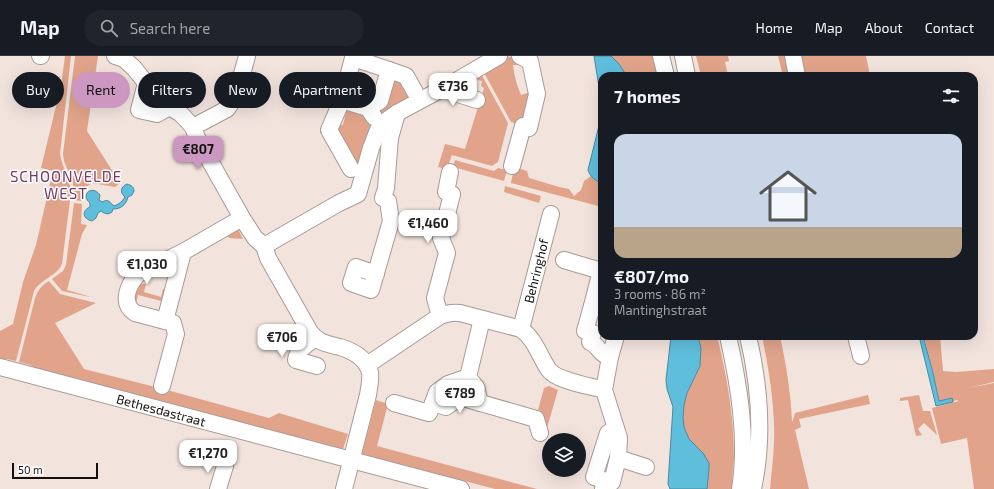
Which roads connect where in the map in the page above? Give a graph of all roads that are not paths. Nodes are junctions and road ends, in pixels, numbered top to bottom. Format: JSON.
{"nodes":[{"id":1,"x":115,"y":56,"type":"edge"},
{"id":2,"x":247,"y":56,"type":"edge"},
{"id":3,"x":499,"y":56,"type":"edge"},
{"id":4,"x":520,"y":56,"type":"edge"},
{"id":5,"x":661,"y":56,"type":"edge"},
{"id":6,"x":683,"y":56,"type":"edge"},
{"id":7,"x":793,"y":56,"type":"edge"},
{"id":8,"x":352,"y":57,"type":"edge"},
{"id":9,"x":136,"y":62,"type":"edge"},
{"id":10,"x":389,"y":70,"type":"junction"},
{"id":11,"x":141,"y":72,"type":"edge"},
{"id":12,"x":349,"y":72,"type":"edge"},
{"id":13,"x":665,"y":72,"type":"edge"},
{"id":14,"x":687,"y":72,"type":"edge"},
{"id":15,"x":797,"y":72,"type":"edge"},
{"id":16,"x":451,"y":84,"type":"junction"},
{"id":17,"x":415,"y":92,"type":"dead end"},
{"id":18,"x":477,"y":100,"type":"dead end"},
{"id":19,"x":376,"y":103,"type":"edge"},
{"id":20,"x":140,"y":108,"type":"edge"},
{"id":21,"x":167,"y":108,"type":"edge"},
{"id":22,"x":171,"y":108,"type":"edge"},
{"id":23,"x":339,"y":108,"type":"edge"},
{"id":24,"x":368,"y":108,"type":"edge"},
{"id":25,"x":397,"y":112,"type":"junction"},
{"id":26,"x":380,"y":125,"type":"junction"},
{"id":27,"x":194,"y":127,"type":"junction"},
{"id":28,"x":512,"y":166,"type":"dead end"},
{"id":29,"x":352,"y":169,"type":"dead end"},
{"id":30,"x":450,"y":172,"type":"dead end"},
{"id":31,"x":358,"y":194,"type":"junction"},
{"id":32,"x":384,"y":198,"type":"junction"},
{"id":33,"x":551,"y":214,"type":"dead end"},
{"id":34,"x":242,"y":218,"type":"junction"},
{"id":35,"x":264,"y":246,"type":"junction"},
{"id":36,"x":183,"y":252,"type":"junction"},
{"id":37,"x":564,"y":260,"type":"dead end"},
{"id":38,"x":598,"y":270,"type":"edge"},
{"id":39,"x":376,"y":274,"type":"dead end"},
{"id":40,"x":597,"y":307,"type":"edge"},
{"id":41,"x":440,"y":316,"type":"junction"},
{"id":42,"x":482,"y":319,"type":"junction"},
{"id":43,"x":165,"y":321,"type":"junction"},
{"id":44,"x":521,"y":329,"type":"junction"},
{"id":45,"x":314,"y":338,"type":"junction"},
{"id":46,"x":615,"y":340,"type":"edge"},
{"id":47,"x":729,"y":340,"type":"edge"},
{"id":48,"x":749,"y":340,"type":"edge"},
{"id":49,"x":857,"y":340,"type":"edge"},
{"id":50,"x":861,"y":356,"type":"dead end"},
{"id":51,"x":610,"y":357,"type":"junction"},
{"id":52,"x":367,"y":365,"type":"junction"},
{"id":53,"x":317,"y":366,"type":"dead end"},
{"id":54,"x":0,"y":367,"type":"edge"},
{"id":55,"x":468,"y":377,"type":"junction"},
{"id":56,"x":162,"y":386,"type":"dead end"},
{"id":57,"x":604,"y":390,"type":"junction"},
{"id":58,"x":394,"y":403,"type":"dead end"},
{"id":59,"x":433,"y":403,"type":"junction"},
{"id":60,"x":480,"y":403,"type":"junction"},
{"id":61,"x":616,"y":429,"type":"junction"},
{"id":62,"x":540,"y":433,"type":"dead end"},
{"id":63,"x":618,"y":458,"type":"junction"},
{"id":64,"x":352,"y":460,"type":"junction"},
{"id":65,"x":225,"y":466,"type":"dead end"},
{"id":66,"x":646,"y":467,"type":"dead end"},
{"id":67,"x":604,"y":485,"type":"edge"},
{"id":68,"x":218,"y":489,"type":"edge"},
{"id":69,"x":344,"y":489,"type":"edge"},
{"id":70,"x":460,"y":489,"type":"edge"},
{"id":71,"x":740,"y":489,"type":"edge"},
{"id":72,"x":753,"y":489,"type":"edge"}],
"edges":[{"from":1,"to":9,"type":"street"},
{"from":2,"to":27,"type":"street"},
{"from":3,"to":16,"type":"street"},
{"from":4,"to":28,"type":"street"},
{"from":5,"to":13,"type":"street"},
{"from":6,"to":14,"type":"street"},
{"from":7,"to":15,"type":"street"},
{"from":8,"to":10,"type":"street"},
{"from":8,"to":12,"type":"street"},
{"from":9,"to":11,"type":"street"},
{"from":10,"to":17,"type":"street"},
{"from":10,"to":19,"type":"street"},
{"from":16,"to":18,"type":"street"},
{"from":16,"to":25,"type":"street"},
{"from":20,"to":21,"type":"street"},
{"from":22,"to":27,"type":"street"},
{"from":23,"to":29,"type":"street"},
{"from":24,"to":26,"type":"street"},
{"from":25,"to":26,"type":"street"},
{"from":25,"to":32,"type":"street"},
{"from":26,"to":31,"type":"street"},
{"from":27,"to":34,"type":"street"},
{"from":30,"to":41,"type":"street"},
{"from":31,"to":32,"type":"street"},
{"from":31,"to":35,"type":"street"},
{"from":32,"to":39,"type":"street"},
{"from":33,"to":44,"type":"street","name":"Behringhof"},
{"from":34,"to":35,"type":"street"},
{"from":34,"to":36,"type":"street"},
{"from":35,"to":45,"type":"street"},
{"from":36,"to":43,"type":"street"},
{"from":36,"to":43,"type":"street"},
{"from":37,"to":38,"type":"street"},
{"from":40,"to":51,"type":"street"},
{"from":41,"to":42,"type":"street"},
{"from":41,"to":52,"type":"street"},
{"from":42,"to":44,"type":"street"},
{"from":42,"to":55,"type":"street"},
{"from":43,"to":56,"type":"street"},
{"from":44,"to":57,"type":"street"},
{"from":45,"to":52,"type":"street"},
{"from":45,"to":53,"type":"street"},
{"from":46,"to":51,"type":"street"},
{"from":47,"to":71,"type":"street"},
{"from":48,"to":72,"type":"street"},
{"from":49,"to":50,"type":"street"},
{"from":51,"to":57,"type":"street"},
{"from":52,"to":64,"type":"street"},
{"from":54,"to":64,"type":"street","name":"Bethesdastraat"},
{"from":55,"to":59,"type":"street"},
{"from":55,"to":60,"type":"street"},
{"from":57,"to":61,"type":"street"},
{"from":58,"to":59,"type":"street"},
{"from":59,"to":60,"type":"street"},
{"from":60,"to":62,"type":"street"},
{"from":61,"to":63,"type":"street"},
{"from":61,"to":67,"type":"street"},
{"from":63,"to":66,"type":"street"},
{"from":63,"to":67,"type":"street"},
{"from":64,"to":69,"type":"street"},
{"from":64,"to":70,"type":"street","name":"Bethesdastraat"},
{"from":65,"to":68,"type":"street"}]}
